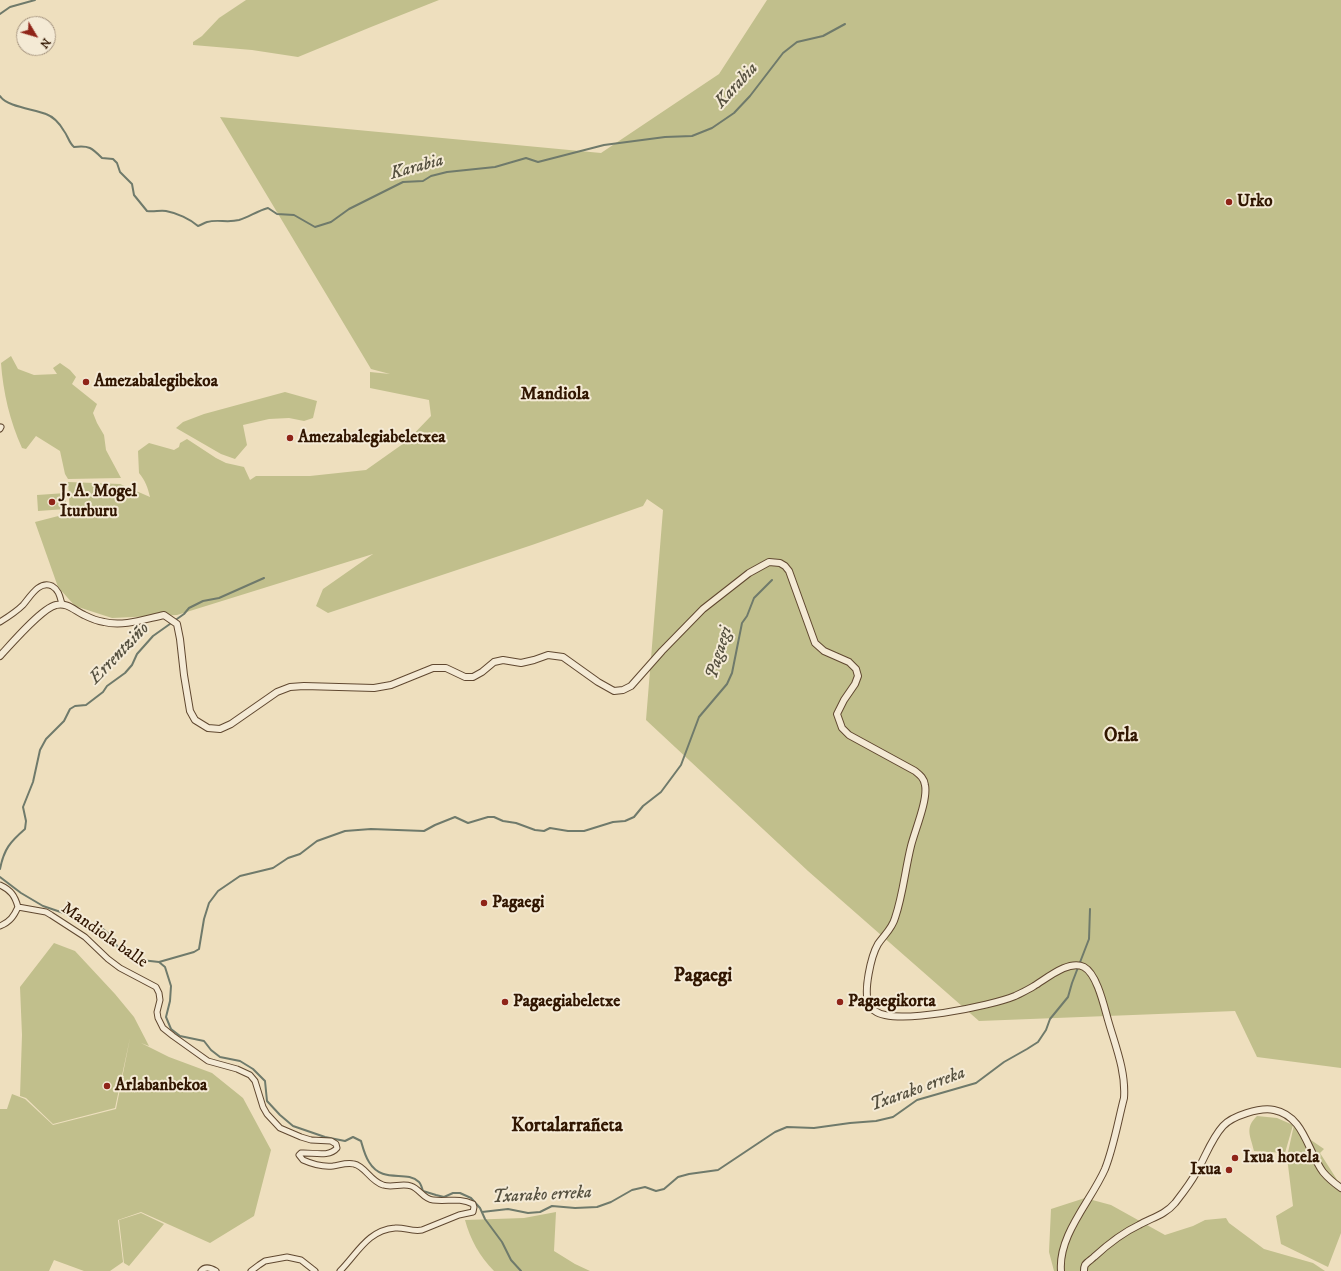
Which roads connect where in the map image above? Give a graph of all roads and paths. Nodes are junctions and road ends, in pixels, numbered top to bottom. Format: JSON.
{"nodes":[{"id":1,"x":62,"y":604,"type":"junction"},
{"id":2,"x":0,"y":622,"type":"edge"},
{"id":3,"x":0,"y":656,"type":"edge"},
{"id":4,"x":0,"y":885,"type":"edge"},
{"id":5,"x":18,"y":907,"type":"junction"},
{"id":6,"x":0,"y":926,"type":"edge"},
{"id":7,"x":1341,"y":1188,"type":"edge"},
{"id":8,"x":201,"y":1271,"type":"edge"},
{"id":9,"x":216,"y":1271,"type":"edge"},
{"id":10,"x":251,"y":1271,"type":"edge"},
{"id":11,"x":315,"y":1271,"type":"edge"},
{"id":12,"x":340,"y":1271,"type":"edge"},
{"id":13,"x":1061,"y":1271,"type":"edge"},
{"id":14,"x":1084,"y":1271,"type":"edge"}],
"edges":[{"from":1,"to":2,"type":"street"},
{"from":1,"to":3,"type":"street"},
{"from":1,"to":13,"type":"street"},
{"from":4,"to":5,"type":"street"},
{"from":5,"to":6,"type":"street"},
{"from":5,"to":12,"type":"street","name":"Mandiola balle"},
{"from":7,"to":14,"type":"street"},
{"from":8,"to":9,"type":"street"},
{"from":10,"to":11,"type":"street"}]}
